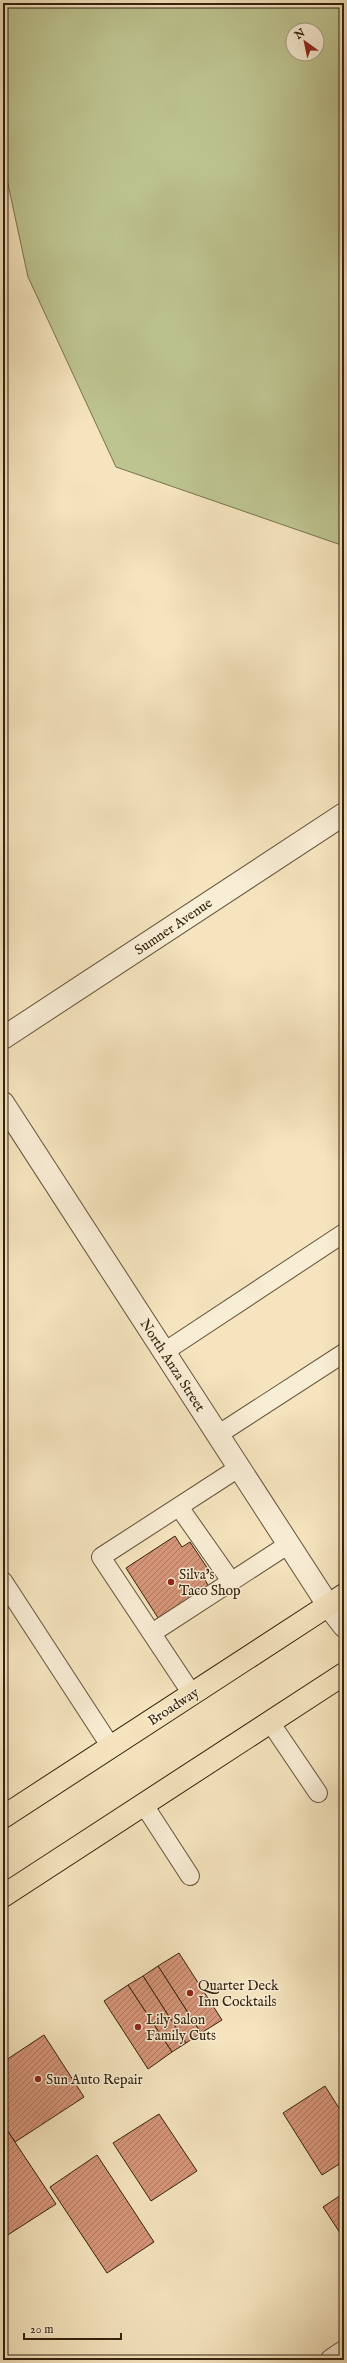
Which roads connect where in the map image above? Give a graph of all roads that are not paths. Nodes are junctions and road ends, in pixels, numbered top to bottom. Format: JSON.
{"nodes":[{"id":1,"x":344,"y":814,"type":"edge"},
{"id":2,"x":3,"y":1038,"type":"edge"},
{"id":3,"x":3,"y":1104,"type":"edge"},
{"id":4,"x":344,"y":1233,"type":"edge"},
{"id":5,"x":164,"y":1352,"type":"junction"},
{"id":6,"x":344,"y":1353,"type":"edge"},
{"id":7,"x":219,"y":1434,"type":"junction"},
{"id":8,"x":240,"y":1467,"type":"junction"},
{"id":9,"x":179,"y":1507,"type":"junction"},
{"id":10,"x":289,"y":1544,"type":"junction"},
{"id":11,"x":3,"y":1581,"type":"edge"},
{"id":12,"x":231,"y":1581,"type":"junction"},
{"id":13,"x":336,"y":1600,"type":"edge"},
{"id":14,"x":344,"y":1626,"type":"edge"},
{"id":15,"x":152,"y":1633,"type":"junction"},
{"id":16,"x":344,"y":1674,"type":"edge"},
{"id":17,"x":192,"y":1694,"type":"junction"},
{"id":18,"x":270,"y":1722,"type":"junction"},
{"id":19,"x":111,"y":1747,"type":"junction"},
{"id":20,"x":318,"y":1793,"type":"dead end"},
{"id":21,"x":144,"y":1805,"type":"junction"},
{"id":22,"x":3,"y":1817,"type":"edge"},
{"id":23,"x":190,"y":1876,"type":"dead end"},
{"id":24,"x":3,"y":1896,"type":"edge"},
{"id":25,"x":344,"y":2352,"type":"edge"},
{"id":26,"x":332,"y":2360,"type":"edge"}],
"edges":[{"from":1,"to":2,"type":"street","name":"Sumner Avenue"},
{"from":3,"to":5,"type":"street","name":"North Anza Street"},
{"from":4,"to":5,"type":"lane"},
{"from":5,"to":7,"type":"street","name":"North Anza Street"},
{"from":6,"to":7,"type":"lane"},
{"from":7,"to":8,"type":"street","name":"North Anza Street"},
{"from":8,"to":9,"type":"lane"},
{"from":8,"to":10,"type":"street","name":"North Anza Street"},
{"from":9,"to":12,"type":"lane"},
{"from":9,"to":15,"type":"lane"},
{"from":10,"to":12,"type":"lane"},
{"from":10,"to":13,"type":"street","name":"North Anza Street"},
{"from":11,"to":19,"type":"lane"},
{"from":12,"to":15,"type":"lane"},
{"from":13,"to":14,"type":"street","name":"North Anza Street"},
{"from":13,"to":17,"type":"main road","name":"Broadway"},
{"from":15,"to":17,"type":"lane"},
{"from":16,"to":18,"type":"main road"},
{"from":17,"to":19,"type":"main road","name":"Broadway"},
{"from":18,"to":20,"type":"lane"},
{"from":18,"to":21,"type":"main road"},
{"from":19,"to":22,"type":"main road","name":"Broadway"},
{"from":21,"to":23,"type":"lane"},
{"from":21,"to":24,"type":"main road"},
{"from":25,"to":26,"type":"street"}]}
